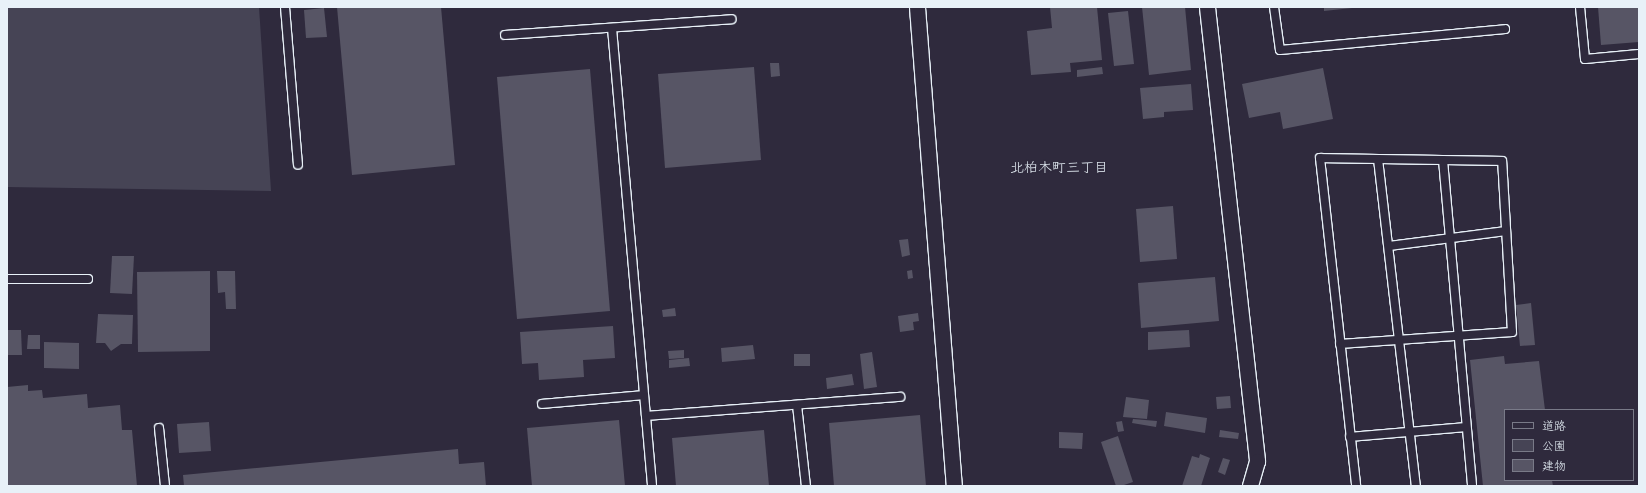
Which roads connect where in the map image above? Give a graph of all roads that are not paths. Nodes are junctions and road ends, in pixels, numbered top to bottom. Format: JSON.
{"nodes":[{"id":1,"x":285,"y":7,"type":"edge"},
{"id":2,"x":917,"y":7,"type":"edge"},
{"id":3,"x":1208,"y":7,"type":"edge"},
{"id":4,"x":1274,"y":7,"type":"edge"},
{"id":5,"x":1580,"y":7,"type":"edge"},
{"id":6,"x":731,"y":19,"type":"dead end"},
{"id":7,"x":612,"y":28,"type":"junction"},
{"id":8,"x":1505,"y":29,"type":"dead end"},
{"id":9,"x":505,"y":36,"type":"dead end"},
{"id":10,"x":1639,"y":54,"type":"edge"},
{"id":11,"x":1378,"y":159,"type":"junction"},
{"id":12,"x":1443,"y":160,"type":"junction"},
{"id":13,"x":298,"y":164,"type":"dead end"},
{"id":14,"x":1506,"y":231,"type":"junction"},
{"id":15,"x":1450,"y":238,"type":"junction"},
{"id":16,"x":1389,"y":246,"type":"junction"},
{"id":17,"x":7,"y":279,"type":"edge"},
{"id":18,"x":88,"y":279,"type":"dead end"},
{"id":19,"x":1458,"y":336,"type":"junction"},
{"id":20,"x":1401,"y":340,"type":"junction"},
{"id":21,"x":1340,"y":344,"type":"junction"},
{"id":22,"x":644,"y":395,"type":"junction"},
{"id":23,"x":900,"y":397,"type":"dead end"},
{"id":24,"x":542,"y":404,"type":"dead end"},
{"id":25,"x":798,"y":405,"type":"junction"},
{"id":26,"x":646,"y":416,"type":"junction"},
{"id":27,"x":1466,"y":427,"type":"junction"},
{"id":28,"x":159,"y":428,"type":"dead end"},
{"id":29,"x":1410,"y":432,"type":"junction"},
{"id":30,"x":1350,"y":438,"type":"junction"},
{"id":31,"x":165,"y":486,"type":"edge"},
{"id":32,"x":652,"y":486,"type":"edge"},
{"id":33,"x":806,"y":486,"type":"edge"},
{"id":34,"x":954,"y":486,"type":"edge"},
{"id":35,"x":1250,"y":486,"type":"edge"},
{"id":36,"x":1356,"y":486,"type":"edge"},
{"id":37,"x":1416,"y":486,"type":"edge"},
{"id":38,"x":1472,"y":486,"type":"edge"}],
"edges":[{"from":1,"to":13,"type":"lane"},
{"from":2,"to":34,"type":"street"},
{"from":3,"to":35,"type":"street"},
{"from":4,"to":8,"type":"lane"},
{"from":5,"to":10,"type":"lane"},
{"from":6,"to":7,"type":"lane"},
{"from":7,"to":9,"type":"lane"},
{"from":7,"to":22,"type":"lane"},
{"from":11,"to":12,"type":"lane"},
{"from":11,"to":16,"type":"lane"},
{"from":11,"to":21,"type":"lane"},
{"from":12,"to":14,"type":"lane"},
{"from":12,"to":15,"type":"lane"},
{"from":14,"to":15,"type":"lane"},
{"from":14,"to":19,"type":"lane"},
{"from":15,"to":16,"type":"lane"},
{"from":15,"to":19,"type":"lane"},
{"from":16,"to":20,"type":"lane"},
{"from":17,"to":18,"type":"lane"},
{"from":19,"to":20,"type":"lane"},
{"from":19,"to":27,"type":"lane"},
{"from":20,"to":21,"type":"lane"},
{"from":20,"to":29,"type":"lane"},
{"from":21,"to":30,"type":"lane"},
{"from":22,"to":24,"type":"lane"},
{"from":22,"to":26,"type":"lane"},
{"from":23,"to":25,"type":"lane"},
{"from":25,"to":26,"type":"lane"},
{"from":25,"to":33,"type":"lane"},
{"from":26,"to":32,"type":"lane"},
{"from":27,"to":29,"type":"lane"},
{"from":27,"to":38,"type":"lane"},
{"from":28,"to":31,"type":"lane"},
{"from":29,"to":30,"type":"lane"},
{"from":29,"to":37,"type":"lane"},
{"from":30,"to":36,"type":"lane"}]}
